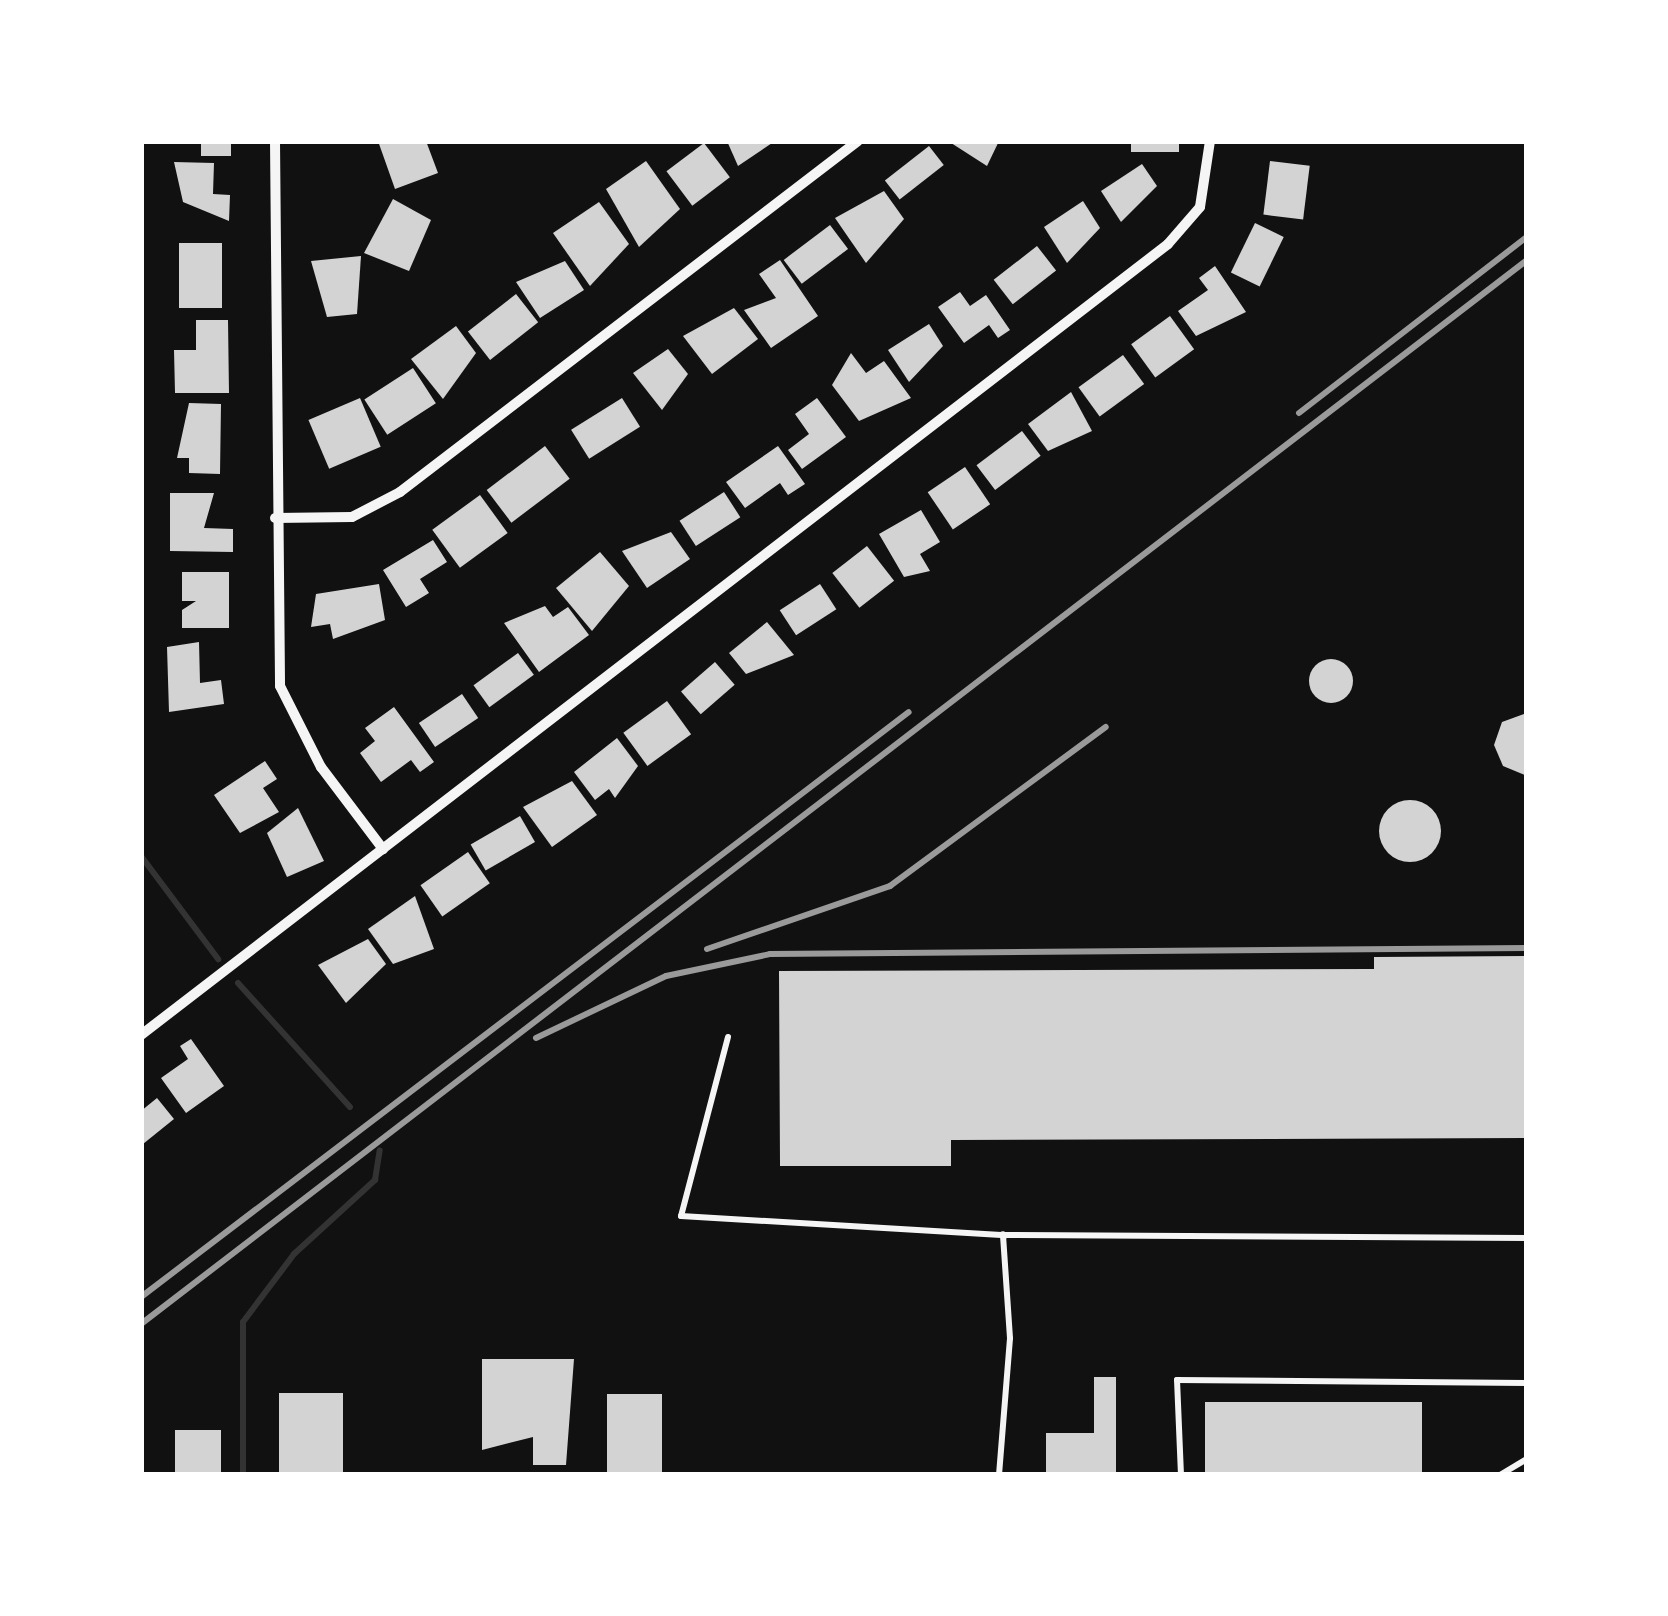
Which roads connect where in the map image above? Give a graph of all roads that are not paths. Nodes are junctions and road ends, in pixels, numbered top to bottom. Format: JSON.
{"nodes":[{"id":1,"x":275,"y":141,"type":"edge"},
{"id":2,"x":858,"y":141,"type":"edge"},
{"id":3,"x":1210,"y":141,"type":"edge"},
{"id":4,"x":275,"y":518,"type":"junction"},
{"id":5,"x":382,"y":849,"type":"junction"},
{"id":6,"x":141,"y":1036,"type":"edge"},
{"id":7,"x":728,"y":1037,"type":"dead end"},
{"id":8,"x":1003,"y":1234,"type":"junction"},
{"id":9,"x":1527,"y":1238,"type":"edge"},
{"id":10,"x":1527,"y":1383,"type":"edge"},
{"id":11,"x":1527,"y":1459,"type":"edge"},
{"id":12,"x":999,"y":1475,"type":"edge"},
{"id":13,"x":1181,"y":1475,"type":"edge"},
{"id":14,"x":1500,"y":1475,"type":"edge"}],
"edges":[{"from":1,"to":4,"type":"street"},
{"from":2,"to":4,"type":"street"},
{"from":3,"to":5,"type":"street"},
{"from":4,"to":5,"type":"street"},
{"from":5,"to":6,"type":"street"},
{"from":7,"to":8,"type":"lane"},
{"from":8,"to":9,"type":"lane"},
{"from":8,"to":12,"type":"lane"},
{"from":10,"to":13,"type":"lane"},
{"from":11,"to":14,"type":"lane"}]}
